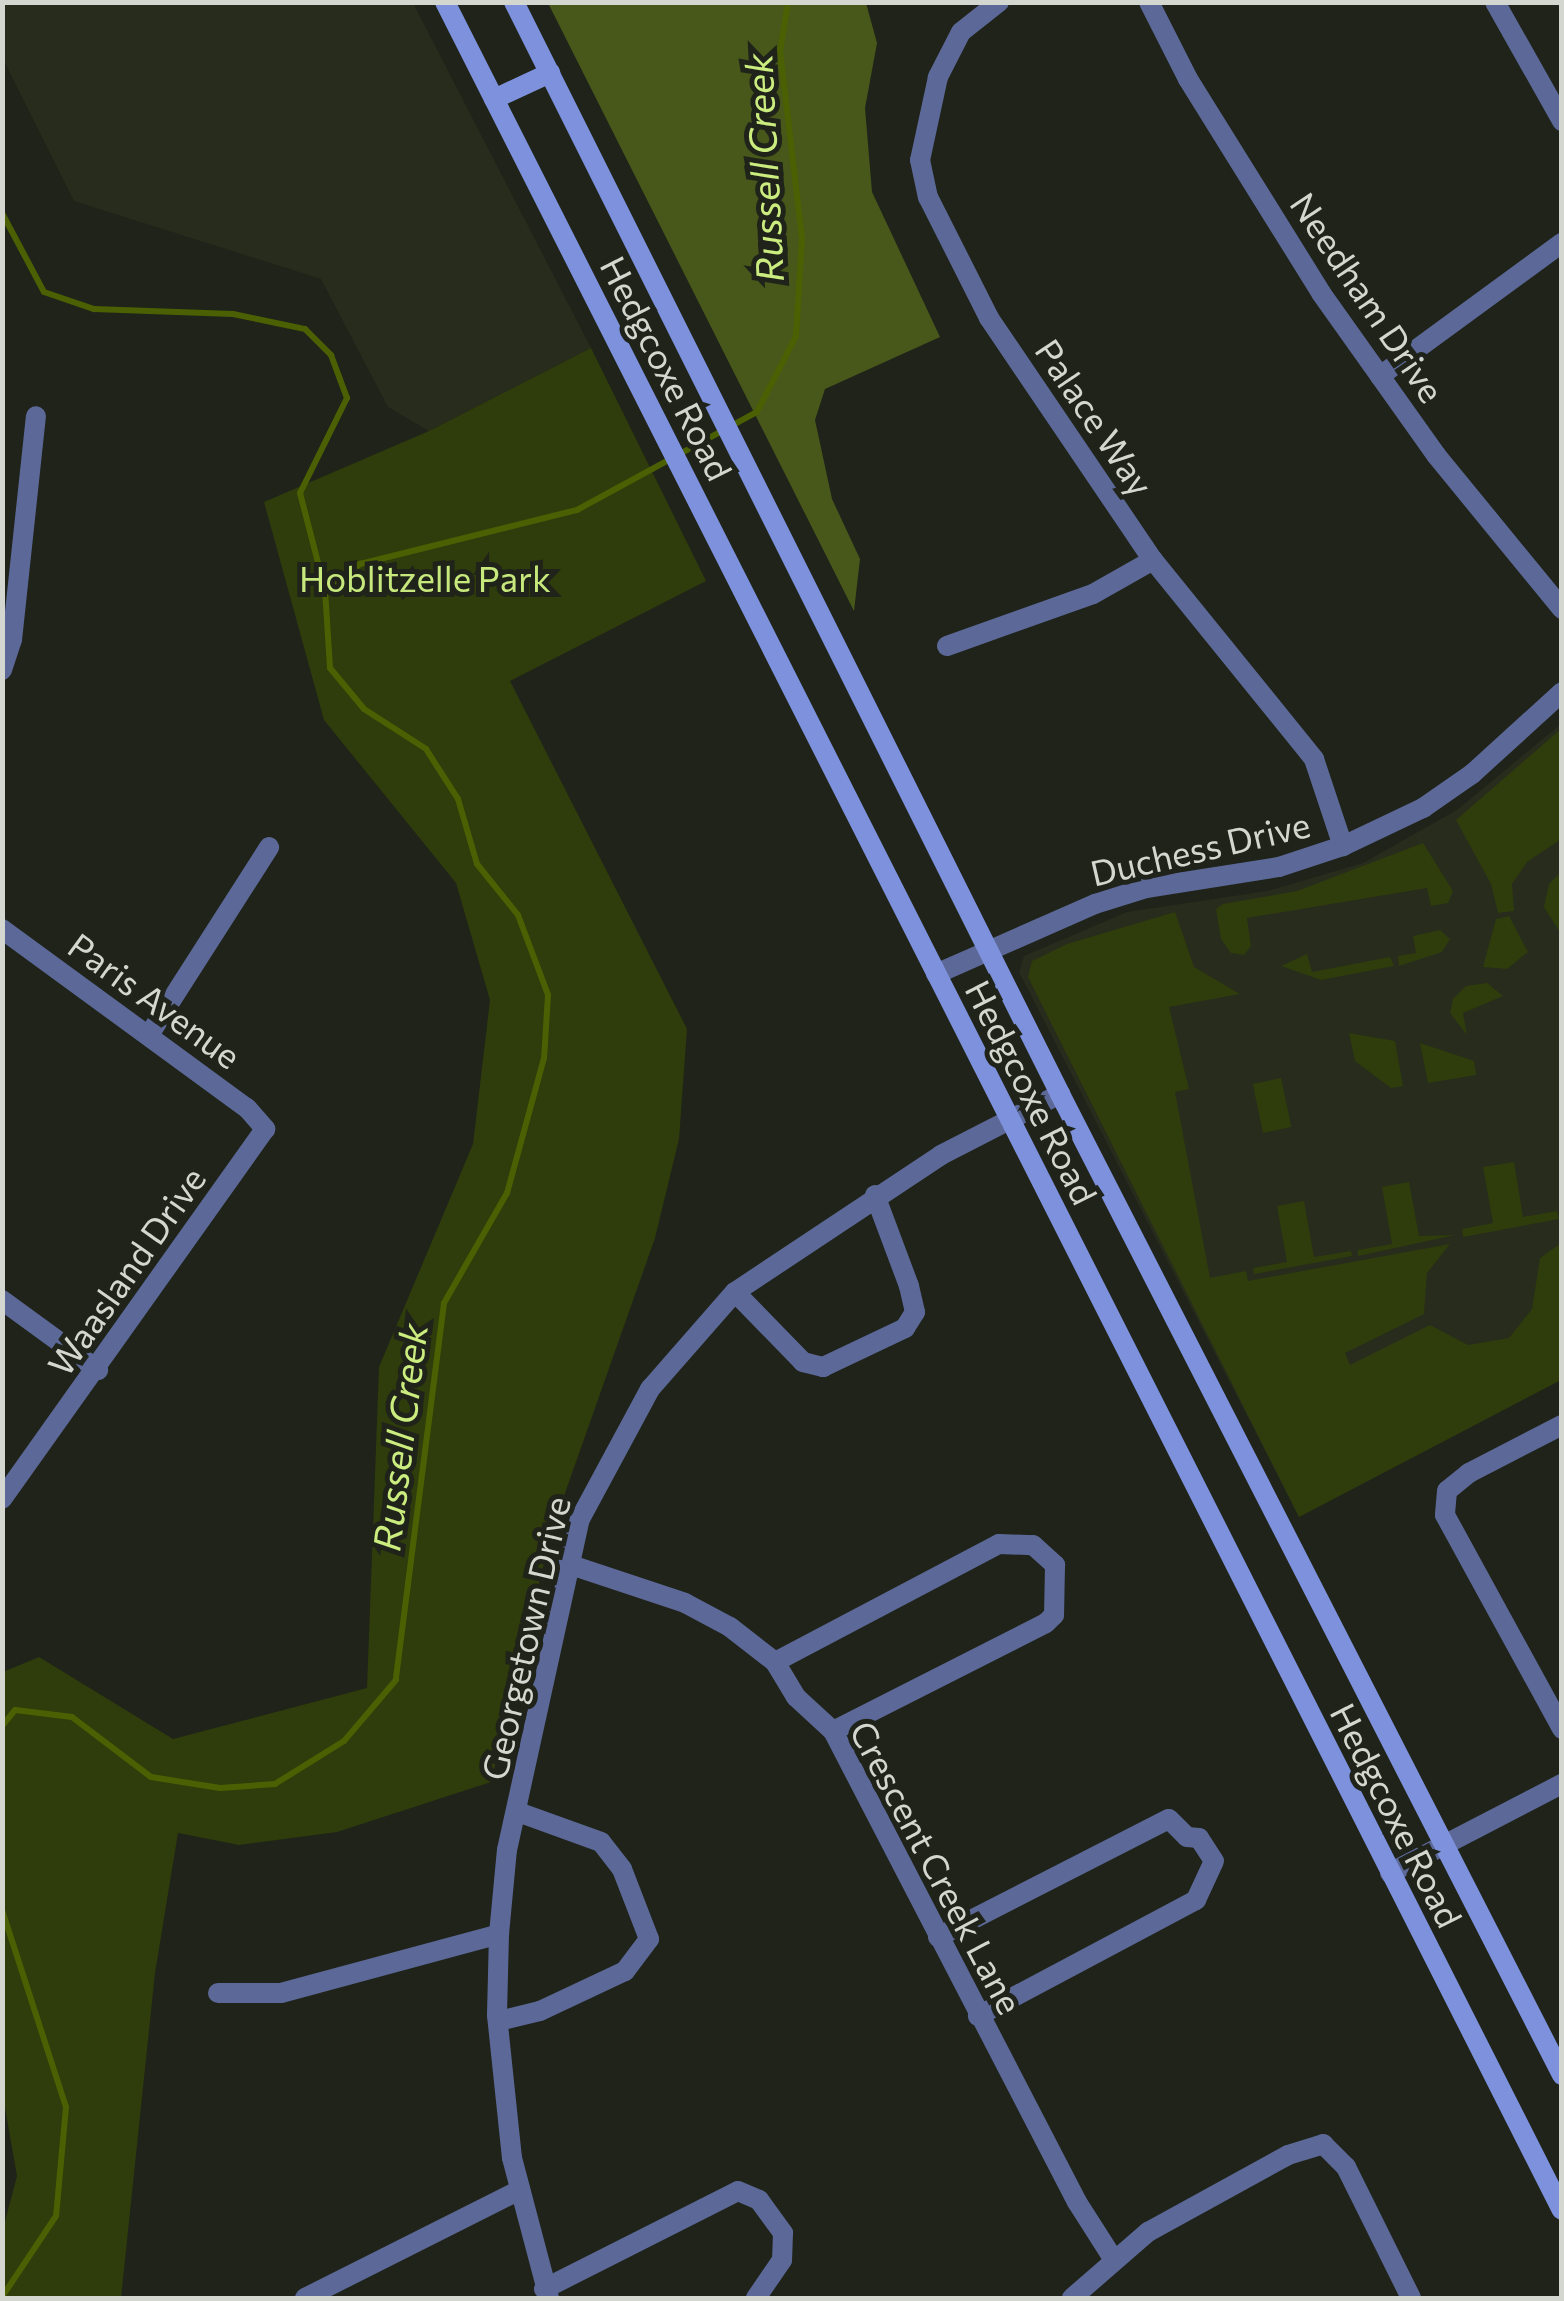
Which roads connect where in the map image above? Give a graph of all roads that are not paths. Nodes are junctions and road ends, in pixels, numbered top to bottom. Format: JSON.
{"nodes":[{"id":1,"x":445,"y":2,"type":"edge"},
{"id":2,"x":514,"y":2,"type":"edge"},
{"id":3,"x":999,"y":2,"type":"edge"},
{"id":4,"x":1149,"y":2,"type":"edge"},
{"id":5,"x":1494,"y":2,"type":"edge"},
{"id":6,"x":550,"y":73,"type":"junction"},
{"id":7,"x":494,"y":99,"type":"junction"},
{"id":8,"x":1562,"y":120,"type":"edge"},
{"id":9,"x":1562,"y":243,"type":"edge"},
{"id":10,"x":1380,"y":376,"type":"junction"},
{"id":11,"x":36,"y":416,"type":"dead end"},
{"id":12,"x":1153,"y":560,"type":"junction"},
{"id":13,"x":1562,"y":609,"type":"edge"},
{"id":14,"x":947,"y":646,"type":"dead end"},
{"id":15,"x":2,"y":670,"type":"edge"},
{"id":16,"x":1562,"y":692,"type":"edge"},
{"id":17,"x":269,"y":846,"type":"dead end"},
{"id":18,"x":1343,"y":846,"type":"junction"},
{"id":19,"x":2,"y":929,"type":"edge"},
{"id":20,"x":988,"y":950,"type":"junction"},
{"id":21,"x":936,"y":974,"type":"junction"},
{"id":22,"x":149,"y":1035,"type":"junction"},
{"id":23,"x":1060,"y":1094,"type":"junction"},
{"id":24,"x":1009,"y":1120,"type":"junction"},
{"id":25,"x":264,"y":1128,"type":"joint"},
{"id":26,"x":875,"y":1196,"type":"junction"},
{"id":27,"x":734,"y":1292,"type":"junction"},
{"id":28,"x":2,"y":1300,"type":"edge"},
{"id":29,"x":98,"y":1370,"type":"junction"},
{"id":30,"x":1562,"y":1425,"type":"edge"},
{"id":31,"x":2,"y":1498,"type":"edge"},
{"id":32,"x":568,"y":1564,"type":"junction"},
{"id":33,"x":775,"y":1662,"type":"junction"},
{"id":34,"x":1562,"y":1729,"type":"edge"},
{"id":35,"x":833,"y":1731,"type":"junction"},
{"id":36,"x":1562,"y":1784,"type":"edge"},
{"id":37,"x":518,"y":1812,"type":"junction"},
{"id":38,"x":1445,"y":1845,"type":"junction"},
{"id":39,"x":1390,"y":1873,"type":"junction"},
{"id":40,"x":499,"y":1934,"type":"junction"},
{"id":41,"x":938,"y":1937,"type":"junction"},
{"id":42,"x":218,"y":1992,"type":"dead end"},
{"id":43,"x":978,"y":2016,"type":"junction"},
{"id":44,"x":499,"y":2021,"type":"junction"},
{"id":45,"x":1562,"y":2075,"type":"edge"},
{"id":46,"x":520,"y":2190,"type":"junction"},
{"id":47,"x":1562,"y":2210,"type":"edge"},
{"id":48,"x":1114,"y":2260,"type":"junction"},
{"id":49,"x":547,"y":2294,"type":"edge"},
{"id":50,"x":306,"y":2298,"type":"edge"},
{"id":51,"x":756,"y":2298,"type":"edge"},
{"id":52,"x":1072,"y":2298,"type":"edge"},
{"id":53,"x":1411,"y":2298,"type":"edge"}],
"edges":[{"from":1,"to":7,"type":"main road","name":"Hedgcoxe Road"},
{"from":2,"to":6,"type":"main road","name":"Hedgcoxe Road"},
{"from":3,"to":12,"type":"street","name":"Palace Way"},
{"from":4,"to":10,"type":"street","name":"Needham Drive"},
{"from":5,"to":8,"type":"street"},
{"from":6,"to":7,"type":"main road"},
{"from":6,"to":20,"type":"main road","name":"Hedgcoxe Road"},
{"from":7,"to":21,"type":"main road","name":"Hedgcoxe Road"},
{"from":9,"to":10,"type":"street"},
{"from":10,"to":13,"type":"street","name":"Needham Drive"},
{"from":11,"to":15,"type":"street"},
{"from":12,"to":14,"type":"street"},
{"from":12,"to":18,"type":"street","name":"Palace Way"},
{"from":16,"to":18,"type":"street","name":"Duchess Drive"},
{"from":17,"to":22,"type":"street"},
{"from":18,"to":20,"type":"street","name":"Duchess Drive"},
{"from":19,"to":22,"type":"street","name":"Paris Avenue"},
{"from":20,"to":21,"type":"street","name":"Duchess Drive"},
{"from":20,"to":23,"type":"main road","name":"Hedgcoxe Road"},
{"from":21,"to":24,"type":"main road","name":"Hedgcoxe Road"},
{"from":22,"to":25,"type":"street","name":"Paris Avenue"},
{"from":23,"to":24,"type":"street","name":"Georgetown Drive"},
{"from":23,"to":38,"type":"main road","name":"Hedgcoxe Road"},
{"from":24,"to":26,"type":"street","name":"Georgetown Drive"},
{"from":24,"to":39,"type":"main road","name":"Hedgcoxe Road"},
{"from":25,"to":29,"type":"street","name":"Waasland Drive"},
{"from":26,"to":27,"type":"street","name":"Georgetown Drive"},
{"from":26,"to":27,"type":"street"},
{"from":27,"to":32,"type":"street","name":"Georgetown Drive"},
{"from":28,"to":29,"type":"street"},
{"from":29,"to":31,"type":"street","name":"Waasland Drive"},
{"from":30,"to":34,"type":"street"},
{"from":32,"to":33,"type":"street","name":"Crescent Creek Lane"},
{"from":32,"to":37,"type":"street","name":"Georgetown Drive"},
{"from":33,"to":35,"type":"street","name":"Crescent Creek Lane"},
{"from":33,"to":35,"type":"street"},
{"from":35,"to":41,"type":"street","name":"Crescent Creek Lane"},
{"from":36,"to":38,"type":"street"},
{"from":37,"to":40,"type":"street","name":"Georgetown Drive"},
{"from":37,"to":44,"type":"street"},
{"from":38,"to":39,"type":"street"},
{"from":38,"to":45,"type":"main road","name":"Hedgcoxe Road"},
{"from":39,"to":47,"type":"main road","name":"Hedgcoxe Road"},
{"from":40,"to":42,"type":"street"},
{"from":40,"to":44,"type":"street","name":"Georgetown Drive"},
{"from":41,"to":43,"type":"street","name":"Crescent Creek Lane"},
{"from":41,"to":43,"type":"street"},
{"from":43,"to":48,"type":"street","name":"Crescent Creek Lane"},
{"from":44,"to":46,"type":"street","name":"Georgetown Drive"},
{"from":46,"to":49,"type":"street","name":"Georgetown Drive"},
{"from":46,"to":50,"type":"street"},
{"from":48,"to":52,"type":"street"},
{"from":48,"to":53,"type":"street"},
{"from":49,"to":51,"type":"street"}]}
